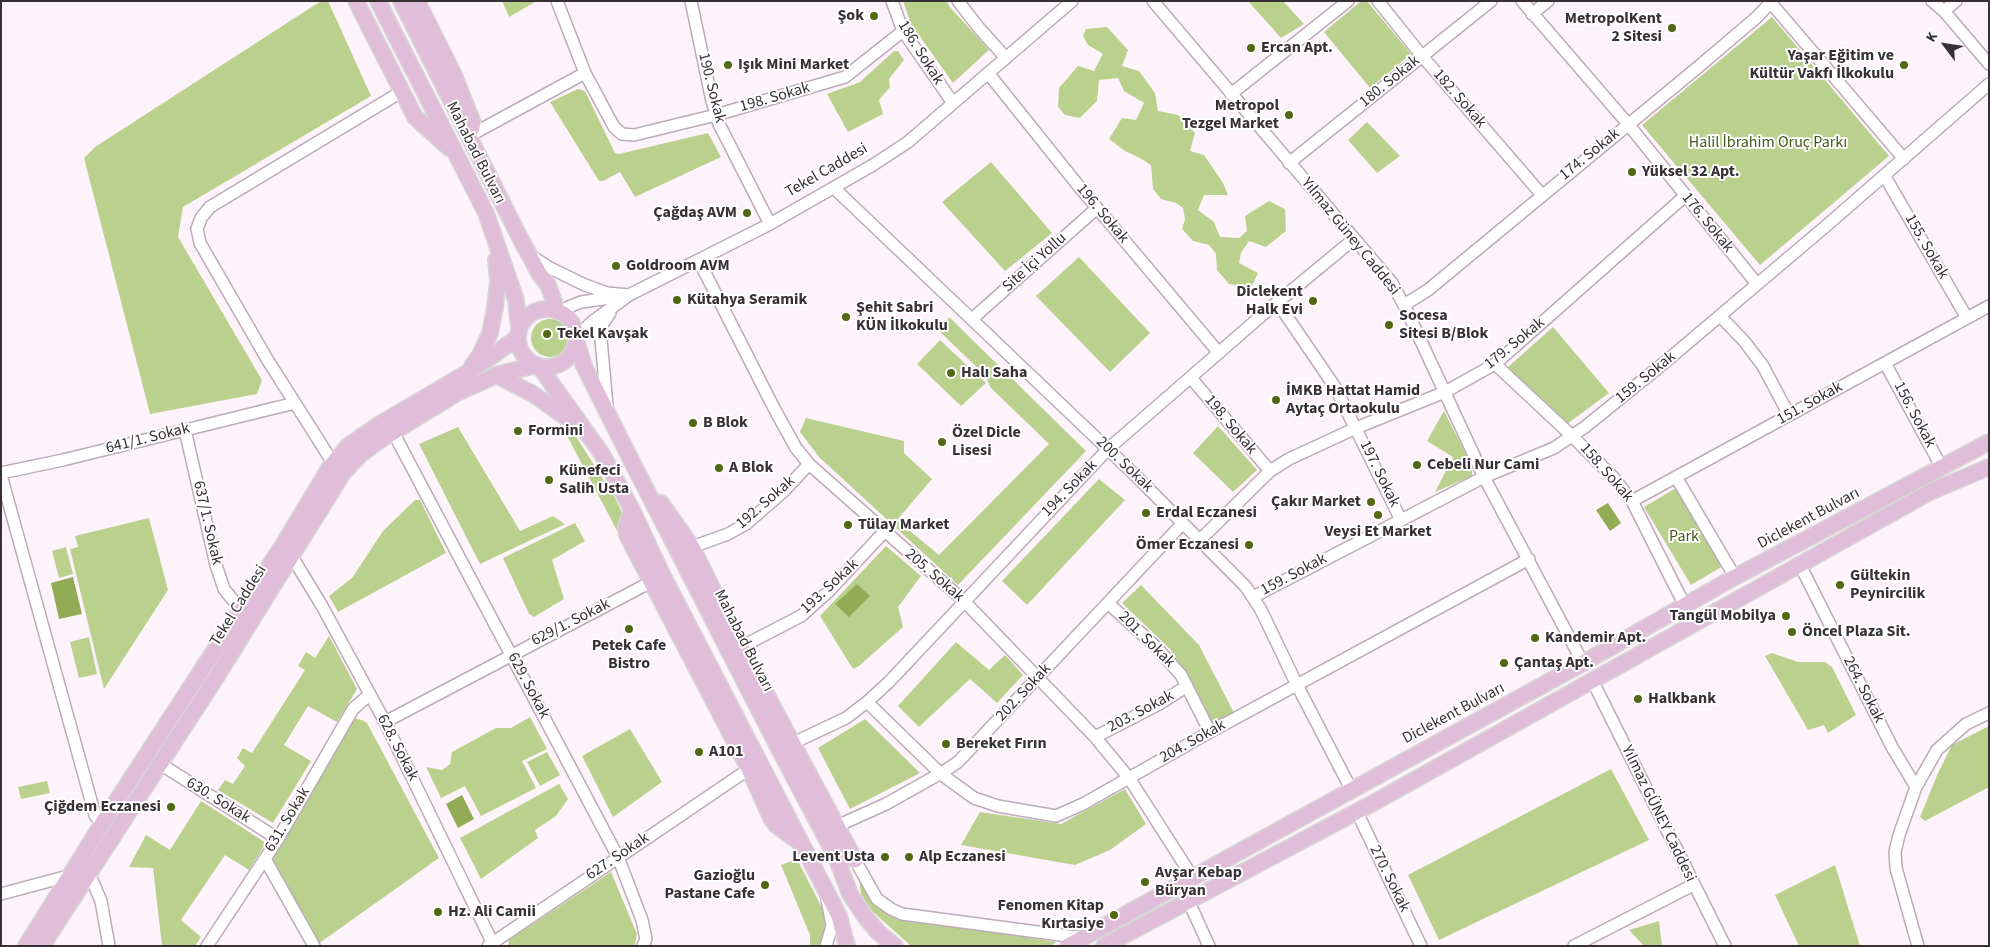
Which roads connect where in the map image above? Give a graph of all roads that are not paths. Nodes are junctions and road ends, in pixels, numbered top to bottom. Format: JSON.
{"nodes":[{"id":1,"x":356,"y":1,"type":"edge"},
{"id":2,"x":378,"y":1,"type":"edge"},
{"id":3,"x":401,"y":1,"type":"edge"},
{"id":4,"x":417,"y":1,"type":"edge"},
{"id":5,"x":557,"y":1,"type":"edge"},
{"id":6,"x":692,"y":1,"type":"edge"},
{"id":7,"x":892,"y":1,"type":"edge"},
{"id":8,"x":958,"y":1,"type":"edge"},
{"id":9,"x":1072,"y":1,"type":"edge"},
{"id":10,"x":1153,"y":1,"type":"edge"},
{"id":11,"x":1348,"y":1,"type":"edge"},
{"id":12,"x":1378,"y":1,"type":"edge"},
{"id":13,"x":1490,"y":1,"type":"edge"},
{"id":14,"x":1522,"y":1,"type":"edge"},
{"id":15,"x":1548,"y":1,"type":"edge"},
{"id":16,"x":1932,"y":1,"type":"edge"},
{"id":17,"x":1956,"y":1,"type":"edge"},
{"id":18,"x":1771,"y":2,"type":"edge"},
{"id":19,"x":1944,"y":11,"type":"junction"},
{"id":20,"x":1532,"y":14,"type":"junction"},
{"id":21,"x":903,"y":31,"type":"junction"},
{"id":22,"x":1422,"y":56,"type":"junction"},
{"id":23,"x":1006,"y":58,"type":"junction"},
{"id":24,"x":1989,"y":64,"type":"edge"},
{"id":25,"x":585,"y":73,"type":"junction"},
{"id":26,"x":988,"y":73,"type":"junction"},
{"id":27,"x":1989,"y":84,"type":"edge"},
{"id":28,"x":402,"y":92,"type":"junction"},
{"id":29,"x":1231,"y":94,"type":"junction"},
{"id":30,"x":953,"y":103,"type":"junction"},
{"id":31,"x":716,"y":115,"type":"junction"},
{"id":32,"x":1628,"y":124,"type":"junction"},
{"id":33,"x":469,"y":136,"type":"junction"},
{"id":34,"x":456,"y":154,"type":"junction"},
{"id":35,"x":1904,"y":159,"type":"junction"},
{"id":36,"x":1289,"y":163,"type":"junction"},
{"id":37,"x":1884,"y":175,"type":"junction"},
{"id":38,"x":834,"y":188,"type":"junction"},
{"id":39,"x":1542,"y":194,"type":"junction"},
{"id":40,"x":1685,"y":196,"type":"junction"},
{"id":41,"x":1097,"y":208,"type":"junction"},
{"id":42,"x":770,"y":224,"type":"junction"},
{"id":43,"x":495,"y":238,"type":"junction"},
{"id":44,"x":1354,"y":239,"type":"junction"},
{"id":45,"x":528,"y":254,"type":"junction"},
{"id":46,"x":699,"y":260,"type":"junction"},
{"id":47,"x":1758,"y":284,"type":"junction"},
{"id":48,"x":629,"y":295,"type":"junction"},
{"id":49,"x":1277,"y":302,"type":"junction"},
{"id":50,"x":1404,"y":305,"type":"junction"},
{"id":51,"x":1989,"y":306,"type":"edge"},
{"id":52,"x":558,"y":310,"type":"junction"},
{"id":53,"x":1720,"y":316,"type":"junction"},
{"id":54,"x":1967,"y":318,"type":"junction"},
{"id":55,"x":972,"y":319,"type":"junction"},
{"id":56,"x":518,"y":333,"type":"junction"},
{"id":57,"x":576,"y":338,"type":"junction"},
{"id":58,"x":1219,"y":353,"type":"junction"},
{"id":59,"x":1886,"y":363,"type":"junction"},
{"id":60,"x":1495,"y":364,"type":"junction"},
{"id":61,"x":538,"y":365,"type":"junction"},
{"id":62,"x":465,"y":374,"type":"junction"},
{"id":63,"x":496,"y":375,"type":"junction"},
{"id":64,"x":1191,"y":378,"type":"junction"},
{"id":65,"x":1445,"y":392,"type":"junction"},
{"id":66,"x":295,"y":403,"type":"junction"},
{"id":67,"x":608,"y":412,"type":"junction"},
{"id":68,"x":1789,"y":416,"type":"junction"},
{"id":69,"x":1356,"y":428,"type":"junction"},
{"id":70,"x":185,"y":430,"type":"junction"},
{"id":71,"x":584,"y":430,"type":"junction"},
{"id":72,"x":393,"y":432,"type":"junction"},
{"id":73,"x":1572,"y":436,"type":"junction"},
{"id":74,"x":1989,"y":442,"type":"edge"},
{"id":75,"x":1108,"y":450,"type":"junction"},
{"id":76,"x":627,"y":452,"type":"junction"},
{"id":77,"x":334,"y":463,"type":"junction"},
{"id":78,"x":808,"y":464,"type":"junction"},
{"id":79,"x":1989,"y":467,"type":"edge"},
{"id":80,"x":1942,"y":468,"type":"junction"},
{"id":81,"x":1270,"y":471,"type":"junction"},
{"id":82,"x":1,"y":474,"type":"edge"},
{"id":83,"x":1484,"y":477,"type":"junction"},
{"id":84,"x":1676,"y":477,"type":"junction"},
{"id":85,"x":1632,"y":501,"type":"junction"},
{"id":86,"x":632,"y":510,"type":"junction"},
{"id":87,"x":1401,"y":520,"type":"junction"},
{"id":88,"x":1183,"y":523,"type":"junction"},
{"id":89,"x":884,"y":532,"type":"junction"},
{"id":90,"x":1200,"y":540,"type":"junction"},
{"id":91,"x":692,"y":547,"type":"junction"},
{"id":92,"x":291,"y":555,"type":"junction"},
{"id":93,"x":1529,"y":560,"type":"junction"},
{"id":94,"x":1800,"y":564,"type":"junction"},
{"id":95,"x":1736,"y":577,"type":"junction"},
{"id":96,"x":651,"y":582,"type":"junction"},
{"id":97,"x":1253,"y":597,"type":"junction"},
{"id":98,"x":964,"y":601,"type":"junction"},
{"id":99,"x":1108,"y":603,"type":"junction"},
{"id":100,"x":1685,"y":606,"type":"junction"},
{"id":101,"x":241,"y":610,"type":"junction"},
{"id":102,"x":741,"y":646,"type":"junction"},
{"id":103,"x":511,"y":654,"type":"junction"},
{"id":104,"x":1584,"y":663,"type":"junction"},
{"id":105,"x":1038,"y":677,"type":"junction"},
{"id":106,"x":1592,"y":682,"type":"junction"},
{"id":107,"x":1297,"y":685,"type":"junction"},
{"id":108,"x":1187,"y":686,"type":"junction"},
{"id":109,"x":369,"y":695,"type":"junction"},
{"id":110,"x":867,"y":702,"type":"junction"},
{"id":111,"x":1989,"y":713,"type":"edge"},
{"id":112,"x":385,"y":722,"type":"junction"},
{"id":113,"x":1210,"y":732,"type":"junction"},
{"id":114,"x":1095,"y":737,"type":"junction"},
{"id":115,"x":793,"y":743,"type":"junction"},
{"id":116,"x":159,"y":763,"type":"junction"},
{"id":117,"x":749,"y":769,"type":"junction"},
{"id":118,"x":941,"y":774,"type":"junction"},
{"id":119,"x":1129,"y":778,"type":"junction"},
{"id":120,"x":1916,"y":787,"type":"junction"},
{"id":121,"x":1352,"y":789,"type":"junction"},
{"id":122,"x":1357,"y":812,"type":"junction"},
{"id":123,"x":102,"y":825,"type":"junction"},
{"id":124,"x":837,"y":826,"type":"junction"},
{"id":125,"x":278,"y":839,"type":"junction"},
{"id":126,"x":802,"y":844,"type":"junction"},
{"id":127,"x":618,"y":857,"type":"junction"},
{"id":128,"x":836,"y":857,"type":"junction"},
{"id":129,"x":265,"y":859,"type":"junction"},
{"id":130,"x":855,"y":860,"type":"junction"},
{"id":131,"x":89,"y":873,"type":"junction"},
{"id":132,"x":72,"y":875,"type":"junction"},
{"id":133,"x":1192,"y":878,"type":"junction"},
{"id":134,"x":1693,"y":885,"type":"junction"},
{"id":135,"x":825,"y":887,"type":"junction"},
{"id":136,"x":1,"y":894,"type":"edge"},
{"id":137,"x":1188,"y":900,"type":"junction"},
{"id":138,"x":1083,"y":938,"type":"junction"},
{"id":139,"x":492,"y":945,"type":"edge"},
{"id":140,"x":26,"y":946,"type":"edge"},
{"id":141,"x":42,"y":946,"type":"edge"},
{"id":142,"x":109,"y":946,"type":"edge"},
{"id":143,"x":207,"y":946,"type":"edge"},
{"id":144,"x":314,"y":946,"type":"edge"},
{"id":145,"x":643,"y":946,"type":"edge"},
{"id":146,"x":826,"y":946,"type":"edge"},
{"id":147,"x":847,"y":946,"type":"edge"},
{"id":148,"x":895,"y":946,"type":"edge"},
{"id":149,"x":1068,"y":946,"type":"edge"},
{"id":150,"x":1104,"y":946,"type":"edge"},
{"id":151,"x":1210,"y":946,"type":"edge"},
{"id":152,"x":1421,"y":946,"type":"edge"},
{"id":153,"x":1574,"y":946,"type":"edge"},
{"id":154,"x":1725,"y":946,"type":"edge"},
{"id":155,"x":1918,"y":946,"type":"edge"}],
"edges":[{"from":1,"to":28,"type":"main road"},
{"from":2,"to":34,"type":"main road","name":"Mahabad Bulvarı"},
{"from":3,"to":33,"type":"main road","name":"Mahabad Bulvarı"},
{"from":4,"to":33,"type":"main road"},
{"from":5,"to":25,"type":"street"},
{"from":6,"to":31,"type":"street","name":"190. Sokak"},
{"from":7,"to":21,"type":"street","name":"186. Sokak"},
{"from":8,"to":23,"type":"street"},
{"from":9,"to":23,"type":"street","name":"Tekel Caddesi"},
{"from":10,"to":29,"type":"street","name":"Yılmaz Güney Caddesi"},
{"from":11,"to":29,"type":"street"},
{"from":12,"to":22,"type":"street","name":"182. Sokak"},
{"from":13,"to":22,"type":"street","name":"180. Sokak"},
{"from":14,"to":20,"type":"street","name":"176. Sokak"},
{"from":15,"to":20,"type":"street"},
{"from":16,"to":19,"type":"street"},
{"from":17,"to":19,"type":"street"},
{"from":18,"to":32,"type":"street","name":"174. Sokak"},
{"from":18,"to":35,"type":"street"},
{"from":19,"to":24,"type":"street"},
{"from":20,"to":32,"type":"street","name":"176. Sokak"},
{"from":21,"to":30,"type":"street","name":"186. Sokak"},
{"from":21,"to":31,"type":"street","name":"198. Sokak"},
{"from":22,"to":36,"type":"street","name":"180. Sokak"},
{"from":22,"to":39,"type":"street","name":"182. Sokak"},
{"from":23,"to":26,"type":"street","name":"Tekel Caddesi"},
{"from":25,"to":31,"type":"street","name":"198. Sokak"},
{"from":25,"to":33,"type":"street"},
{"from":26,"to":30,"type":"street","name":"Tekel Caddesi"},
{"from":26,"to":41,"type":"street","name":"196. Sokak"},
{"from":27,"to":35,"type":"street","name":"159. Sokak"},
{"from":28,"to":34,"type":"main road"},
{"from":28,"to":66,"type":"street"},
{"from":29,"to":36,"type":"street","name":"Yılmaz Güney Caddesi"},
{"from":30,"to":38,"type":"street","name":"Tekel Caddesi"},
{"from":31,"to":42,"type":"street","name":"190. Sokak"},
{"from":32,"to":39,"type":"street","name":"174. Sokak"},
{"from":32,"to":40,"type":"street","name":"176. Sokak"},
{"from":33,"to":45,"type":"main road","name":"Mahabad Bulvarı"},
{"from":34,"to":43,"type":"main road","name":"Mahabad Bulvarı"},
{"from":35,"to":37,"type":"street","name":"159. Sokak"},
{"from":36,"to":44,"type":"street","name":"Yılmaz Güney Caddesi"},
{"from":37,"to":47,"type":"street","name":"159. Sokak"},
{"from":37,"to":54,"type":"street","name":"155. Sokak"},
{"from":38,"to":42,"type":"street","name":"Tekel Caddesi"},
{"from":38,"to":55,"type":"street","name":"200. Sokak"},
{"from":39,"to":50,"type":"street","name":"174. Sokak"},
{"from":40,"to":47,"type":"street","name":"176. Sokak"},
{"from":40,"to":60,"type":"street","name":"179. Sokak"},
{"from":41,"to":55,"type":"street","name":"Site İçi Yollu"},
{"from":41,"to":58,"type":"street","name":"196. Sokak"},
{"from":42,"to":46,"type":"street","name":"Tekel Caddesi"},
{"from":43,"to":56,"type":"main road","name":"Mahabad Bulvarı"},
{"from":43,"to":62,"type":"main road"},
{"from":44,"to":49,"type":"street","name":"194. Sokak"},
{"from":44,"to":50,"type":"street","name":"Yılmaz Güney Caddesi"},
{"from":45,"to":48,"type":"street"},
{"from":45,"to":52,"type":"main road","name":"Mahabad Bulvarı"},
{"from":46,"to":48,"type":"street","name":"Tekel Caddesi"},
{"from":46,"to":78,"type":"street","name":"205. Sokak"},
{"from":47,"to":53,"type":"street","name":"159. Sokak"},
{"from":48,"to":52,"type":"street"},
{"from":48,"to":57,"type":"street","name":"Tekel Caddesi"},
{"from":48,"to":67,"type":"street"},
{"from":49,"to":58,"type":"street","name":"194. Sokak"},
{"from":49,"to":69,"type":"street","name":"197. Sokak"},
{"from":50,"to":65,"type":"street","name":"Yılmaz Güney Caddesi"},
{"from":51,"to":54,"type":"street","name":"151. Sokak"},
{"from":52,"to":56,"type":"main road"},
{"from":52,"to":57,"type":"main road"},
{"from":53,"to":68,"type":"street"},
{"from":53,"to":73,"type":"street","name":"159. Sokak"},
{"from":54,"to":59,"type":"street","name":"151. Sokak"},
{"from":55,"to":75,"type":"street","name":"200. Sokak"},
{"from":56,"to":61,"type":"main road"},
{"from":56,"to":62,"type":"main road"},
{"from":57,"to":61,"type":"main road"},
{"from":57,"to":67,"type":"main road","name":"Mahabad Bulvarı"},
{"from":58,"to":64,"type":"street","name":"194. Sokak"},
{"from":59,"to":68,"type":"street","name":"151. Sokak"},
{"from":59,"to":80,"type":"street","name":"156. Sokak"},
{"from":60,"to":65,"type":"street","name":"179. Sokak"},
{"from":60,"to":73,"type":"street","name":"158. Sokak"},
{"from":61,"to":63,"type":"main road","name":"Tekel Caddesi"},
{"from":61,"to":71,"type":"main road"},
{"from":62,"to":77,"type":"main road"},
{"from":63,"to":71,"type":"main road"},
{"from":63,"to":72,"type":"main road","name":"Tekel Caddesi"},
{"from":64,"to":75,"type":"street","name":"194. Sokak"},
{"from":64,"to":81,"type":"street","name":"198. Sokak"},
{"from":65,"to":69,"type":"street","name":"179. Sokak"},
{"from":65,"to":83,"type":"street","name":"Yılmaz Güney Caddesi"},
{"from":66,"to":70,"type":"street","name":"641/1. Sokak"},
{"from":66,"to":77,"type":"street"},
{"from":67,"to":76,"type":"main road","name":"Mahabad Bulvarı"},
{"from":68,"to":84,"type":"street","name":"151. Sokak"},
{"from":69,"to":81,"type":"street","name":"179. Sokak"},
{"from":69,"to":87,"type":"street","name":"197. Sokak"},
{"from":70,"to":82,"type":"street","name":"641/1. Sokak"},
{"from":70,"to":101,"type":"street","name":"637/1. Sokak"},
{"from":71,"to":86,"type":"main road"},
{"from":72,"to":92,"type":"main road","name":"Tekel Caddesi"},
{"from":72,"to":103,"type":"street","name":"629. Sokak"},
{"from":73,"to":83,"type":"street","name":"159. Sokak"},
{"from":73,"to":85,"type":"street","name":"158. Sokak"},
{"from":74,"to":80,"type":"main road","name":"Diclekent Bulvarı"},
{"from":75,"to":88,"type":"street","name":"200. Sokak"},
{"from":75,"to":98,"type":"street","name":"194. Sokak"},
{"from":76,"to":91,"type":"main road"},
{"from":76,"to":128,"type":"main road","name":"Mahabad Bulvarı"},
{"from":77,"to":101,"type":"main road"},
{"from":78,"to":89,"type":"street","name":"205. Sokak"},
{"from":78,"to":91,"type":"street","name":"192. Sokak"},
{"from":79,"to":94,"type":"main road"},
{"from":80,"to":95,"type":"main road","name":"Diclekent Bulvarı"},
{"from":81,"to":90,"type":"street","name":"179. Sokak"},
{"from":82,"to":123,"type":"street"},
{"from":83,"to":87,"type":"street","name":"159. Sokak"},
{"from":83,"to":93,"type":"street","name":"Yılmaz Güney Caddesi"},
{"from":84,"to":85,"type":"street","name":"151. Sokak"},
{"from":84,"to":95,"type":"street"},
{"from":85,"to":100,"type":"street","name":"158. Sokak"},
{"from":86,"to":96,"type":"main road"},
{"from":86,"to":126,"type":"main road"},
{"from":87,"to":97,"type":"street","name":"159. Sokak"},
{"from":88,"to":90,"type":"street","name":"200. Sokak"},
{"from":88,"to":99,"type":"street","name":"202. Sokak"},
{"from":89,"to":98,"type":"street","name":"205. Sokak"},
{"from":89,"to":102,"type":"street","name":"193. Sokak"},
{"from":90,"to":97,"type":"street","name":"200. Sokak"},
{"from":91,"to":102,"type":"main road"},
{"from":92,"to":109,"type":"street","name":"628. Sokak"},
{"from":92,"to":116,"type":"main road","name":"Tekel Caddesi"},
{"from":93,"to":104,"type":"street","name":"Yılmaz Güney Caddesi"},
{"from":93,"to":107,"type":"street","name":"204. Sokak"},
{"from":94,"to":106,"type":"main road"},
{"from":94,"to":120,"type":"street","name":"264. Sokak"},
{"from":95,"to":100,"type":"main road","name":"Diclekent Bulvarı"},
{"from":96,"to":103,"type":"street","name":"629/1. Sokak"},
{"from":96,"to":117,"type":"main road"},
{"from":97,"to":107,"type":"street","name":"200. Sokak"},
{"from":98,"to":105,"type":"street","name":"205. Sokak"},
{"from":98,"to":110,"type":"street","name":"194. Sokak"},
{"from":99,"to":105,"type":"street","name":"202. Sokak"},
{"from":99,"to":108,"type":"street","name":"201. Sokak"},
{"from":100,"to":104,"type":"main road","name":"Diclekent Bulvarı"},
{"from":101,"to":123,"type":"main road"},
{"from":102,"to":115,"type":"main road"},
{"from":103,"to":112,"type":"street","name":"629/1. Sokak"},
{"from":103,"to":127,"type":"street","name":"629. Sokak"},
{"from":104,"to":121,"type":"main road","name":"Diclekent Bulvarı"},
{"from":105,"to":114,"type":"street","name":"205. Sokak"},
{"from":105,"to":118,"type":"street","name":"202. Sokak"},
{"from":106,"to":122,"type":"main road"},
{"from":106,"to":134,"type":"street","name":"Yılmaz GÜNEY Caddesi"},
{"from":107,"to":113,"type":"street","name":"204. Sokak"},
{"from":107,"to":121,"type":"street","name":"200. Sokak"},
{"from":108,"to":113,"type":"street","name":"201. Sokak"},
{"from":108,"to":114,"type":"street","name":"203. Sokak"},
{"from":109,"to":112,"type":"street","name":"628. Sokak"},
{"from":109,"to":125,"type":"street","name":"631. Sokak"},
{"from":110,"to":115,"type":"street","name":"194. Sokak"},
{"from":110,"to":118,"type":"street","name":"204. Sokak"},
{"from":111,"to":120,"type":"street"},
{"from":112,"to":139,"type":"street","name":"628. Sokak"},
{"from":113,"to":119,"type":"street","name":"204. Sokak"},
{"from":114,"to":119,"type":"street","name":"205. Sokak"},
{"from":115,"to":124,"type":"main road"},
{"from":116,"to":125,"type":"street","name":"630. Sokak"},
{"from":116,"to":131,"type":"main road","name":"Tekel Caddesi"},
{"from":117,"to":126,"type":"main road"},
{"from":117,"to":127,"type":"street","name":"627. Sokak"},
{"from":118,"to":119,"type":"street","name":"204. Sokak"},
{"from":118,"to":124,"type":"street","name":"202. Sokak"},
{"from":119,"to":133,"type":"street","name":"205. Sokak"},
{"from":120,"to":155,"type":"street"},
{"from":121,"to":133,"type":"main road","name":"Diclekent Bulvarı"},
{"from":122,"to":137,"type":"main road"},
{"from":122,"to":152,"type":"street","name":"270. Sokak"},
{"from":123,"to":132,"type":"main road"},
{"from":124,"to":130,"type":"main road"},
{"from":125,"to":129,"type":"street","name":"631. Sokak"},
{"from":126,"to":135,"type":"main road"},
{"from":127,"to":139,"type":"street","name":"627. Sokak"},
{"from":127,"to":145,"type":"street","name":"629. Sokak"},
{"from":128,"to":130,"type":"main road"},
{"from":128,"to":148,"type":"main road","name":"Mahabad Bulvarı"},
{"from":129,"to":143,"type":"street","name":"631. Sokak"},
{"from":129,"to":144,"type":"street"},
{"from":130,"to":138,"type":"street"},
{"from":131,"to":141,"type":"main road","name":"Tekel Caddesi"},
{"from":131,"to":142,"type":"street"},
{"from":132,"to":136,"type":"street"},
{"from":132,"to":140,"type":"main road"},
{"from":133,"to":138,"type":"main road","name":"Diclekent Bulvarı"},
{"from":134,"to":153,"type":"street"},
{"from":134,"to":154,"type":"street","name":"Yılmaz GÜNEY Caddesi"},
{"from":135,"to":146,"type":"street"},
{"from":135,"to":147,"type":"main road"},
{"from":137,"to":150,"type":"main road"},
{"from":137,"to":151,"type":"street"},
{"from":138,"to":149,"type":"main road","name":"Diclekent Bulvarı"}]}
